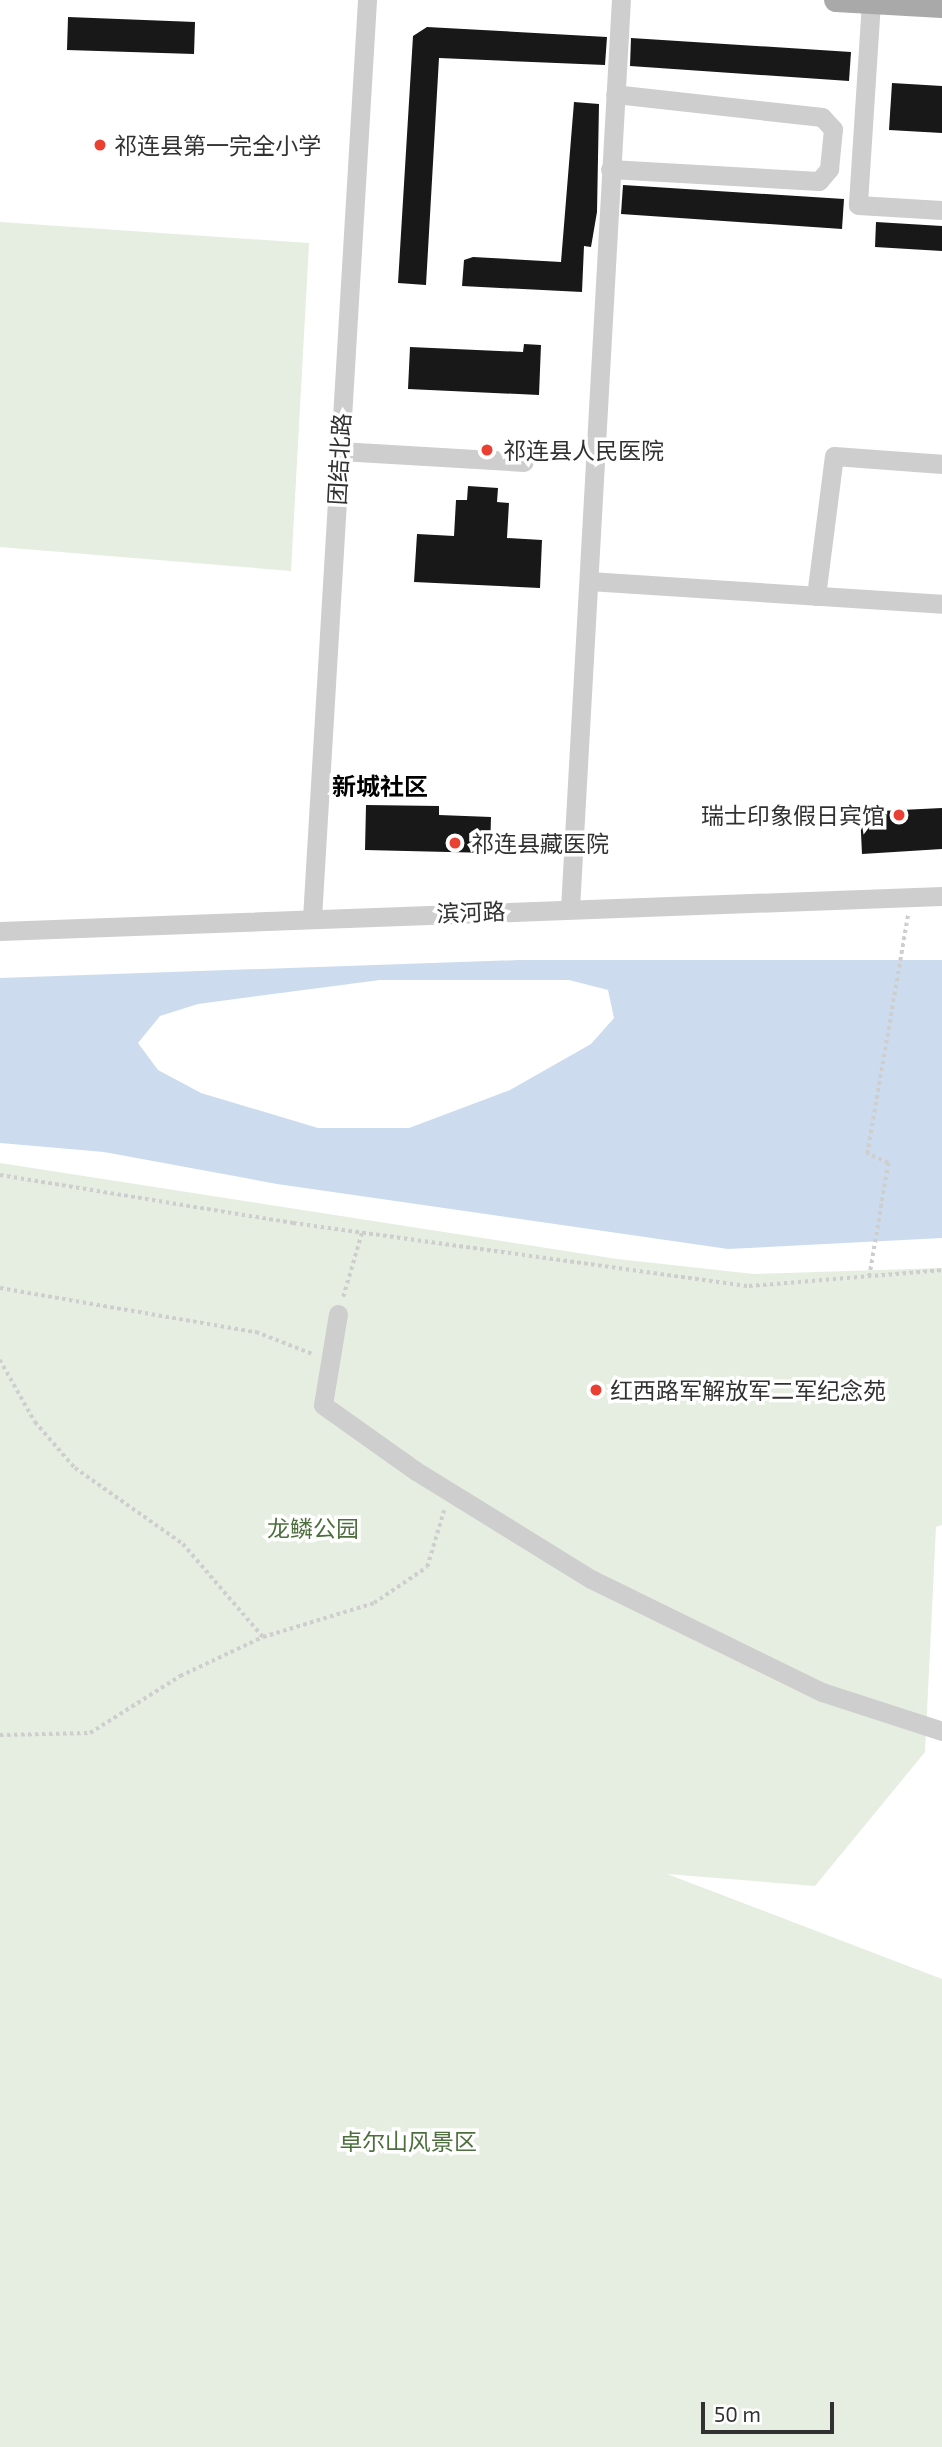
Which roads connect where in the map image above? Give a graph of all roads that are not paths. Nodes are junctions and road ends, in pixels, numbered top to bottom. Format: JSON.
{"nodes":[{"id":1,"x":367,"y":0,"type":"edge"},
{"id":2,"x":621,"y":0,"type":"edge"},
{"id":3,"x":836,"y":0,"type":"edge"},
{"id":4,"x":871,"y":2,"type":"junction"},
{"id":5,"x":942,"y":6,"type":"edge"},
{"id":6,"x":615,"y":94,"type":"junction"},
{"id":7,"x":611,"y":169,"type":"junction"},
{"id":8,"x":942,"y":210,"type":"edge"},
{"id":9,"x":340,"y":452,"type":"junction"},
{"id":10,"x":524,"y":462,"type":"dead end"},
{"id":11,"x":942,"y":464,"type":"edge"},
{"id":12,"x":589,"y":581,"type":"junction"},
{"id":13,"x":816,"y":596,"type":"junction"},
{"id":14,"x":942,"y":604,"type":"edge"},
{"id":15,"x":942,"y":897,"type":"edge"},
{"id":16,"x":570,"y":908,"type":"junction"},
{"id":17,"x":312,"y":918,"type":"junction"},
{"id":18,"x":0,"y":931,"type":"edge"},
{"id":19,"x":338,"y":1314,"type":"road end"},
{"id":20,"x":942,"y":1731,"type":"edge"}],
"edges":[{"from":1,"to":9,"type":"street","name":"团结北路"},
{"from":2,"to":6,"type":"street"},
{"from":3,"to":4,"type":"main road"},
{"from":4,"to":5,"type":"main road"},
{"from":4,"to":8,"type":"street"},
{"from":6,"to":7,"type":"street"},
{"from":6,"to":7,"type":"street"},
{"from":7,"to":12,"type":"street"},
{"from":9,"to":10,"type":"street"},
{"from":9,"to":17,"type":"street","name":"团结北路"},
{"from":11,"to":13,"type":"street"},
{"from":12,"to":13,"type":"street"},
{"from":12,"to":16,"type":"street"},
{"from":13,"to":14,"type":"street"},
{"from":15,"to":16,"type":"street","name":"滨河路"},
{"from":16,"to":17,"type":"street","name":"滨河路"},
{"from":17,"to":18,"type":"street","name":"滨河路"},
{"from":19,"to":20,"type":"street"}]}
